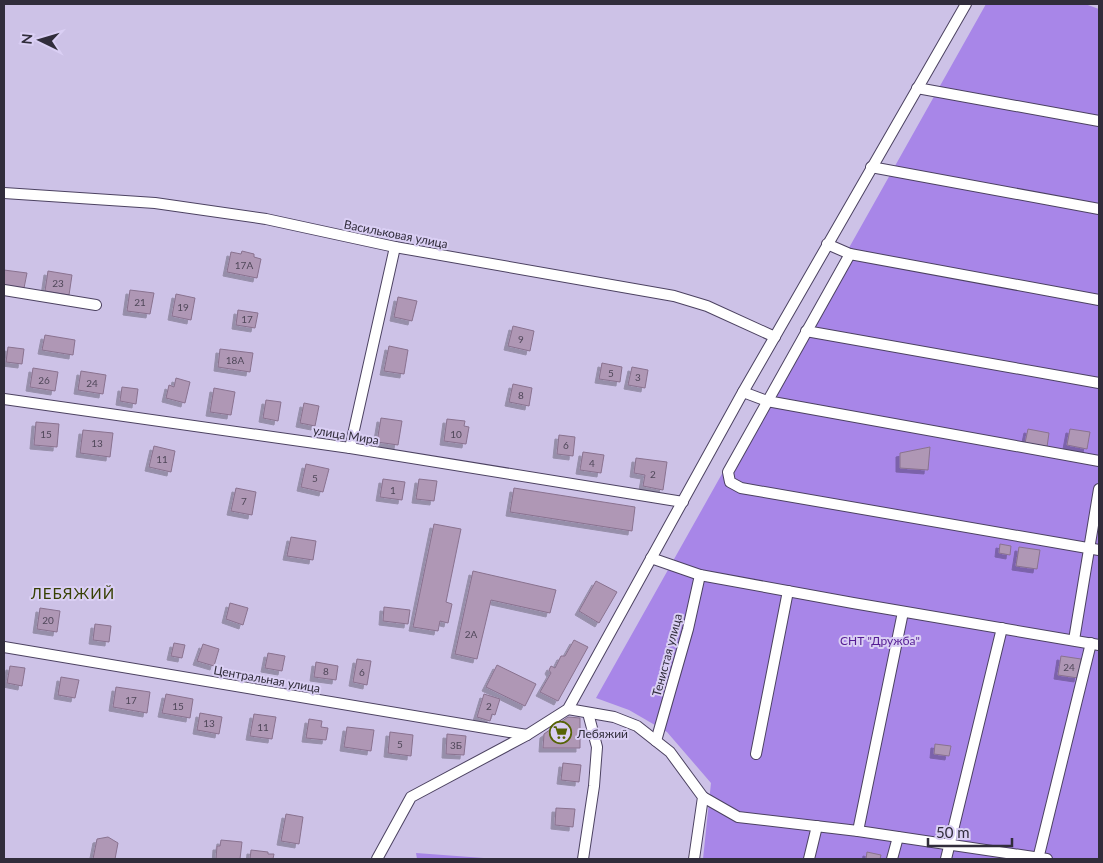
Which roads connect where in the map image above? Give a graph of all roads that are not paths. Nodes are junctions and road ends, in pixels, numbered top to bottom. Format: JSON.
{"nodes":[{"id":1,"x":966,"y":4,"type":"edge"},
{"id":2,"x":917,"y":88,"type":"junction"},
{"id":3,"x":1099,"y":121,"type":"edge"},
{"id":4,"x":871,"y":167,"type":"junction"},
{"id":5,"x":4,"y":193,"type":"edge"},
{"id":6,"x":1099,"y":209,"type":"edge"},
{"id":7,"x":828,"y":244,"type":"junction"},
{"id":8,"x":394,"y":248,"type":"junction"},
{"id":9,"x":850,"y":254,"type":"junction"},
{"id":10,"x":4,"y":290,"type":"edge"},
{"id":11,"x":1099,"y":300,"type":"edge"},
{"id":12,"x":96,"y":305,"type":"dead end"},
{"id":13,"x":806,"y":331,"type":"junction"},
{"id":14,"x":775,"y":337,"type":"junction"},
{"id":15,"x":1099,"y":383,"type":"edge"},
{"id":16,"x":743,"y":392,"type":"junction"},
{"id":17,"x":4,"y":399,"type":"edge"},
{"id":18,"x":767,"y":401,"type":"junction"},
{"id":19,"x":350,"y":448,"type":"junction"},
{"id":20,"x":1099,"y":461,"type":"edge"},
{"id":21,"x":1099,"y":489,"type":"edge"},
{"id":22,"x":683,"y":502,"type":"junction"},
{"id":23,"x":1094,"y":549,"type":"edge"},
{"id":24,"x":651,"y":558,"type":"junction"},
{"id":25,"x":700,"y":575,"type":"junction"},
{"id":26,"x":788,"y":591,"type":"junction"},
{"id":27,"x":904,"y":612,"type":"junction"},
{"id":28,"x":1002,"y":628,"type":"junction"},
{"id":29,"x":1074,"y":640,"type":"junction"},
{"id":30,"x":1095,"y":644,"type":"edge"},
{"id":31,"x":4,"y":647,"type":"edge"},
{"id":32,"x":568,"y":709,"type":"junction"},
{"id":33,"x":588,"y":712,"type":"junction"},
{"id":34,"x":527,"y":735,"type":"junction"},
{"id":35,"x":656,"y":742,"type":"junction"},
{"id":36,"x":756,"y":754,"type":"dead end"},
{"id":37,"x":703,"y":797,"type":"junction"},
{"id":38,"x":817,"y":826,"type":"junction"},
{"id":39,"x":858,"y":831,"type":"junction"},
{"id":40,"x":898,"y":837,"type":"junction"},
{"id":41,"x":950,"y":845,"type":"junction"},
{"id":42,"x":377,"y":859,"type":"edge"},
{"id":43,"x":583,"y":859,"type":"edge"},
{"id":44,"x":694,"y":859,"type":"edge"},
{"id":45,"x":809,"y":859,"type":"edge"},
{"id":46,"x":892,"y":859,"type":"edge"},
{"id":47,"x":946,"y":859,"type":"edge"},
{"id":48,"x":1041,"y":859,"type":"edge"}],
"edges":[{"from":1,"to":2,"type":"street"},
{"from":2,"to":3,"type":"street"},
{"from":2,"to":4,"type":"street"},
{"from":4,"to":6,"type":"street"},
{"from":4,"to":7,"type":"street"},
{"from":5,"to":8,"type":"street","name":"Васильковая улица"},
{"from":7,"to":9,"type":"street"},
{"from":7,"to":14,"type":"street"},
{"from":8,"to":14,"type":"street","name":"Васильковая улица"},
{"from":8,"to":19,"type":"street"},
{"from":9,"to":11,"type":"street"},
{"from":9,"to":13,"type":"street"},
{"from":10,"to":12,"type":"street"},
{"from":13,"to":15,"type":"street"},
{"from":13,"to":18,"type":"street"},
{"from":14,"to":16,"type":"street"},
{"from":16,"to":18,"type":"street"},
{"from":16,"to":22,"type":"street"},
{"from":17,"to":19,"type":"street","name":"улица Мира"},
{"from":18,"to":20,"type":"street"},
{"from":18,"to":23,"type":"street"},
{"from":19,"to":22,"type":"street","name":"улица Мира"},
{"from":21,"to":23,"type":"street"},
{"from":22,"to":24,"type":"street"},
{"from":23,"to":29,"type":"street"},
{"from":24,"to":25,"type":"street"},
{"from":24,"to":32,"type":"street"},
{"from":25,"to":26,"type":"street"},
{"from":25,"to":35,"type":"street","name":"Тенистая улица"},
{"from":26,"to":27,"type":"street"},
{"from":26,"to":36,"type":"street"},
{"from":27,"to":28,"type":"street"},
{"from":27,"to":39,"type":"street"},
{"from":28,"to":29,"type":"street"},
{"from":28,"to":41,"type":"street"},
{"from":29,"to":30,"type":"street"},
{"from":30,"to":48,"type":"street"},
{"from":31,"to":34,"type":"street","name":"Центральная улица"},
{"from":32,"to":33,"type":"street"},
{"from":32,"to":34,"type":"street"},
{"from":33,"to":35,"type":"street"},
{"from":33,"to":43,"type":"street"},
{"from":34,"to":42,"type":"street"},
{"from":35,"to":37,"type":"street"},
{"from":37,"to":38,"type":"street"},
{"from":37,"to":44,"type":"street"},
{"from":38,"to":39,"type":"street"},
{"from":38,"to":45,"type":"street"},
{"from":39,"to":40,"type":"street"},
{"from":40,"to":41,"type":"street"},
{"from":40,"to":46,"type":"street"},
{"from":41,"to":47,"type":"street"},
{"from":41,"to":48,"type":"street"}]}
